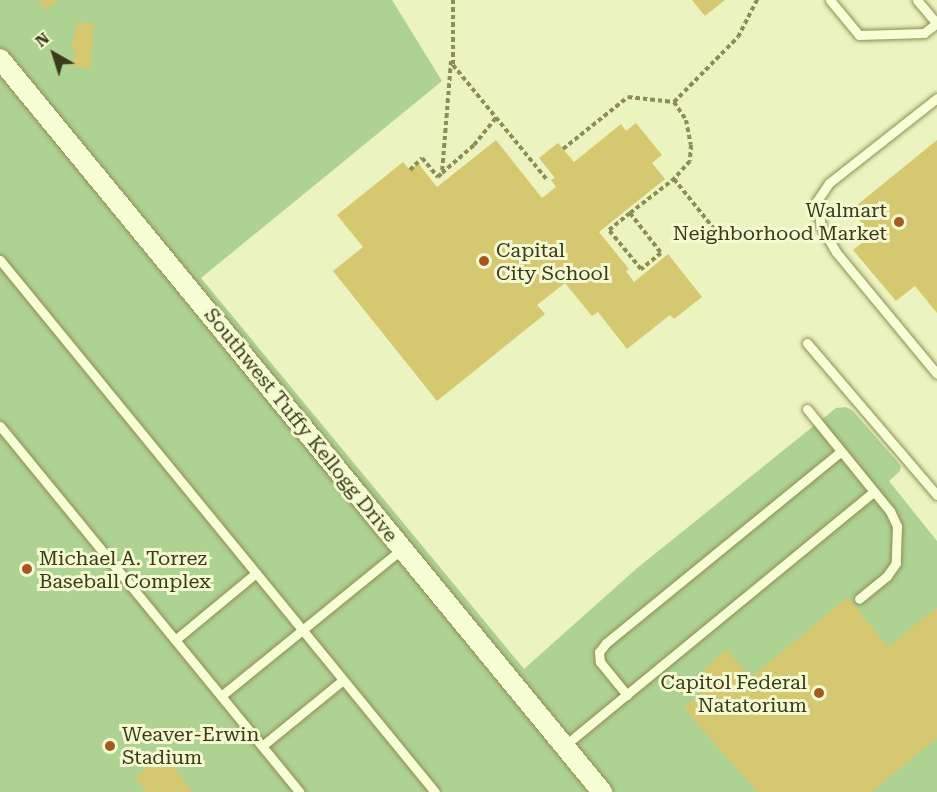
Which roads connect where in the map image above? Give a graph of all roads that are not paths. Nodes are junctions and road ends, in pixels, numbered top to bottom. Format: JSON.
{"nodes":[{"id":1,"x":830,"y":0,"type":"edge"},
{"id":2,"x":917,"y":0,"type":"edge"},
{"id":3,"x":937,"y":23,"type":"edge"},
{"id":4,"x":0,"y":59,"type":"edge"},
{"id":5,"x":937,"y":98,"type":"edge"},
{"id":6,"x":0,"y":260,"type":"edge"},
{"id":7,"x":807,"y":343,"type":"dead end"},
{"id":8,"x":937,"y":374,"type":"edge"},
{"id":9,"x":807,"y":410,"type":"dead end"},
{"id":10,"x":0,"y":426,"type":"edge"},
{"id":11,"x":841,"y":451,"type":"junction"},
{"id":12,"x":874,"y":491,"type":"junction"},
{"id":13,"x":936,"y":492,"type":"edge"},
{"id":14,"x":403,"y":548,"type":"junction"},
{"id":15,"x":256,"y":573,"type":"junction"},
{"id":16,"x":859,"y":599,"type":"dead end"},
{"id":17,"x":302,"y":630,"type":"junction"},
{"id":18,"x":175,"y":640,"type":"junction"},
{"id":19,"x":343,"y":680,"type":"junction"},
{"id":20,"x":627,"y":695,"type":"junction"},
{"id":21,"x":221,"y":696,"type":"junction"},
{"id":22,"x":261,"y":746,"type":"junction"},
{"id":23,"x":564,"y":746,"type":"junction"},
{"id":24,"x":300,"y":792,"type":"edge"},
{"id":25,"x":435,"y":792,"type":"edge"},
{"id":26,"x":602,"y":792,"type":"edge"}],
"edges":[{"from":1,"to":3,"type":"lane"},
{"from":2,"to":3,"type":"lane"},
{"from":4,"to":14,"type":"street","name":"Southwest Tuffy Kellogg Drive"},
{"from":5,"to":8,"type":"lane"},
{"from":6,"to":15,"type":"lane"},
{"from":7,"to":13,"type":"lane"},
{"from":9,"to":11,"type":"lane"},
{"from":10,"to":18,"type":"lane"},
{"from":11,"to":12,"type":"lane"},
{"from":11,"to":20,"type":"lane"},
{"from":12,"to":16,"type":"lane"},
{"from":12,"to":20,"type":"lane"},
{"from":14,"to":17,"type":"lane"},
{"from":14,"to":23,"type":"street","name":"Southwest Tuffy Kellogg Drive"},
{"from":15,"to":17,"type":"lane"},
{"from":15,"to":18,"type":"lane"},
{"from":17,"to":19,"type":"lane"},
{"from":17,"to":21,"type":"lane"},
{"from":18,"to":21,"type":"lane"},
{"from":19,"to":22,"type":"lane"},
{"from":19,"to":25,"type":"lane"},
{"from":20,"to":23,"type":"lane"},
{"from":21,"to":22,"type":"lane"},
{"from":22,"to":24,"type":"lane"},
{"from":23,"to":26,"type":"street","name":"Southwest Tuffy Kellogg Drive"}]}
